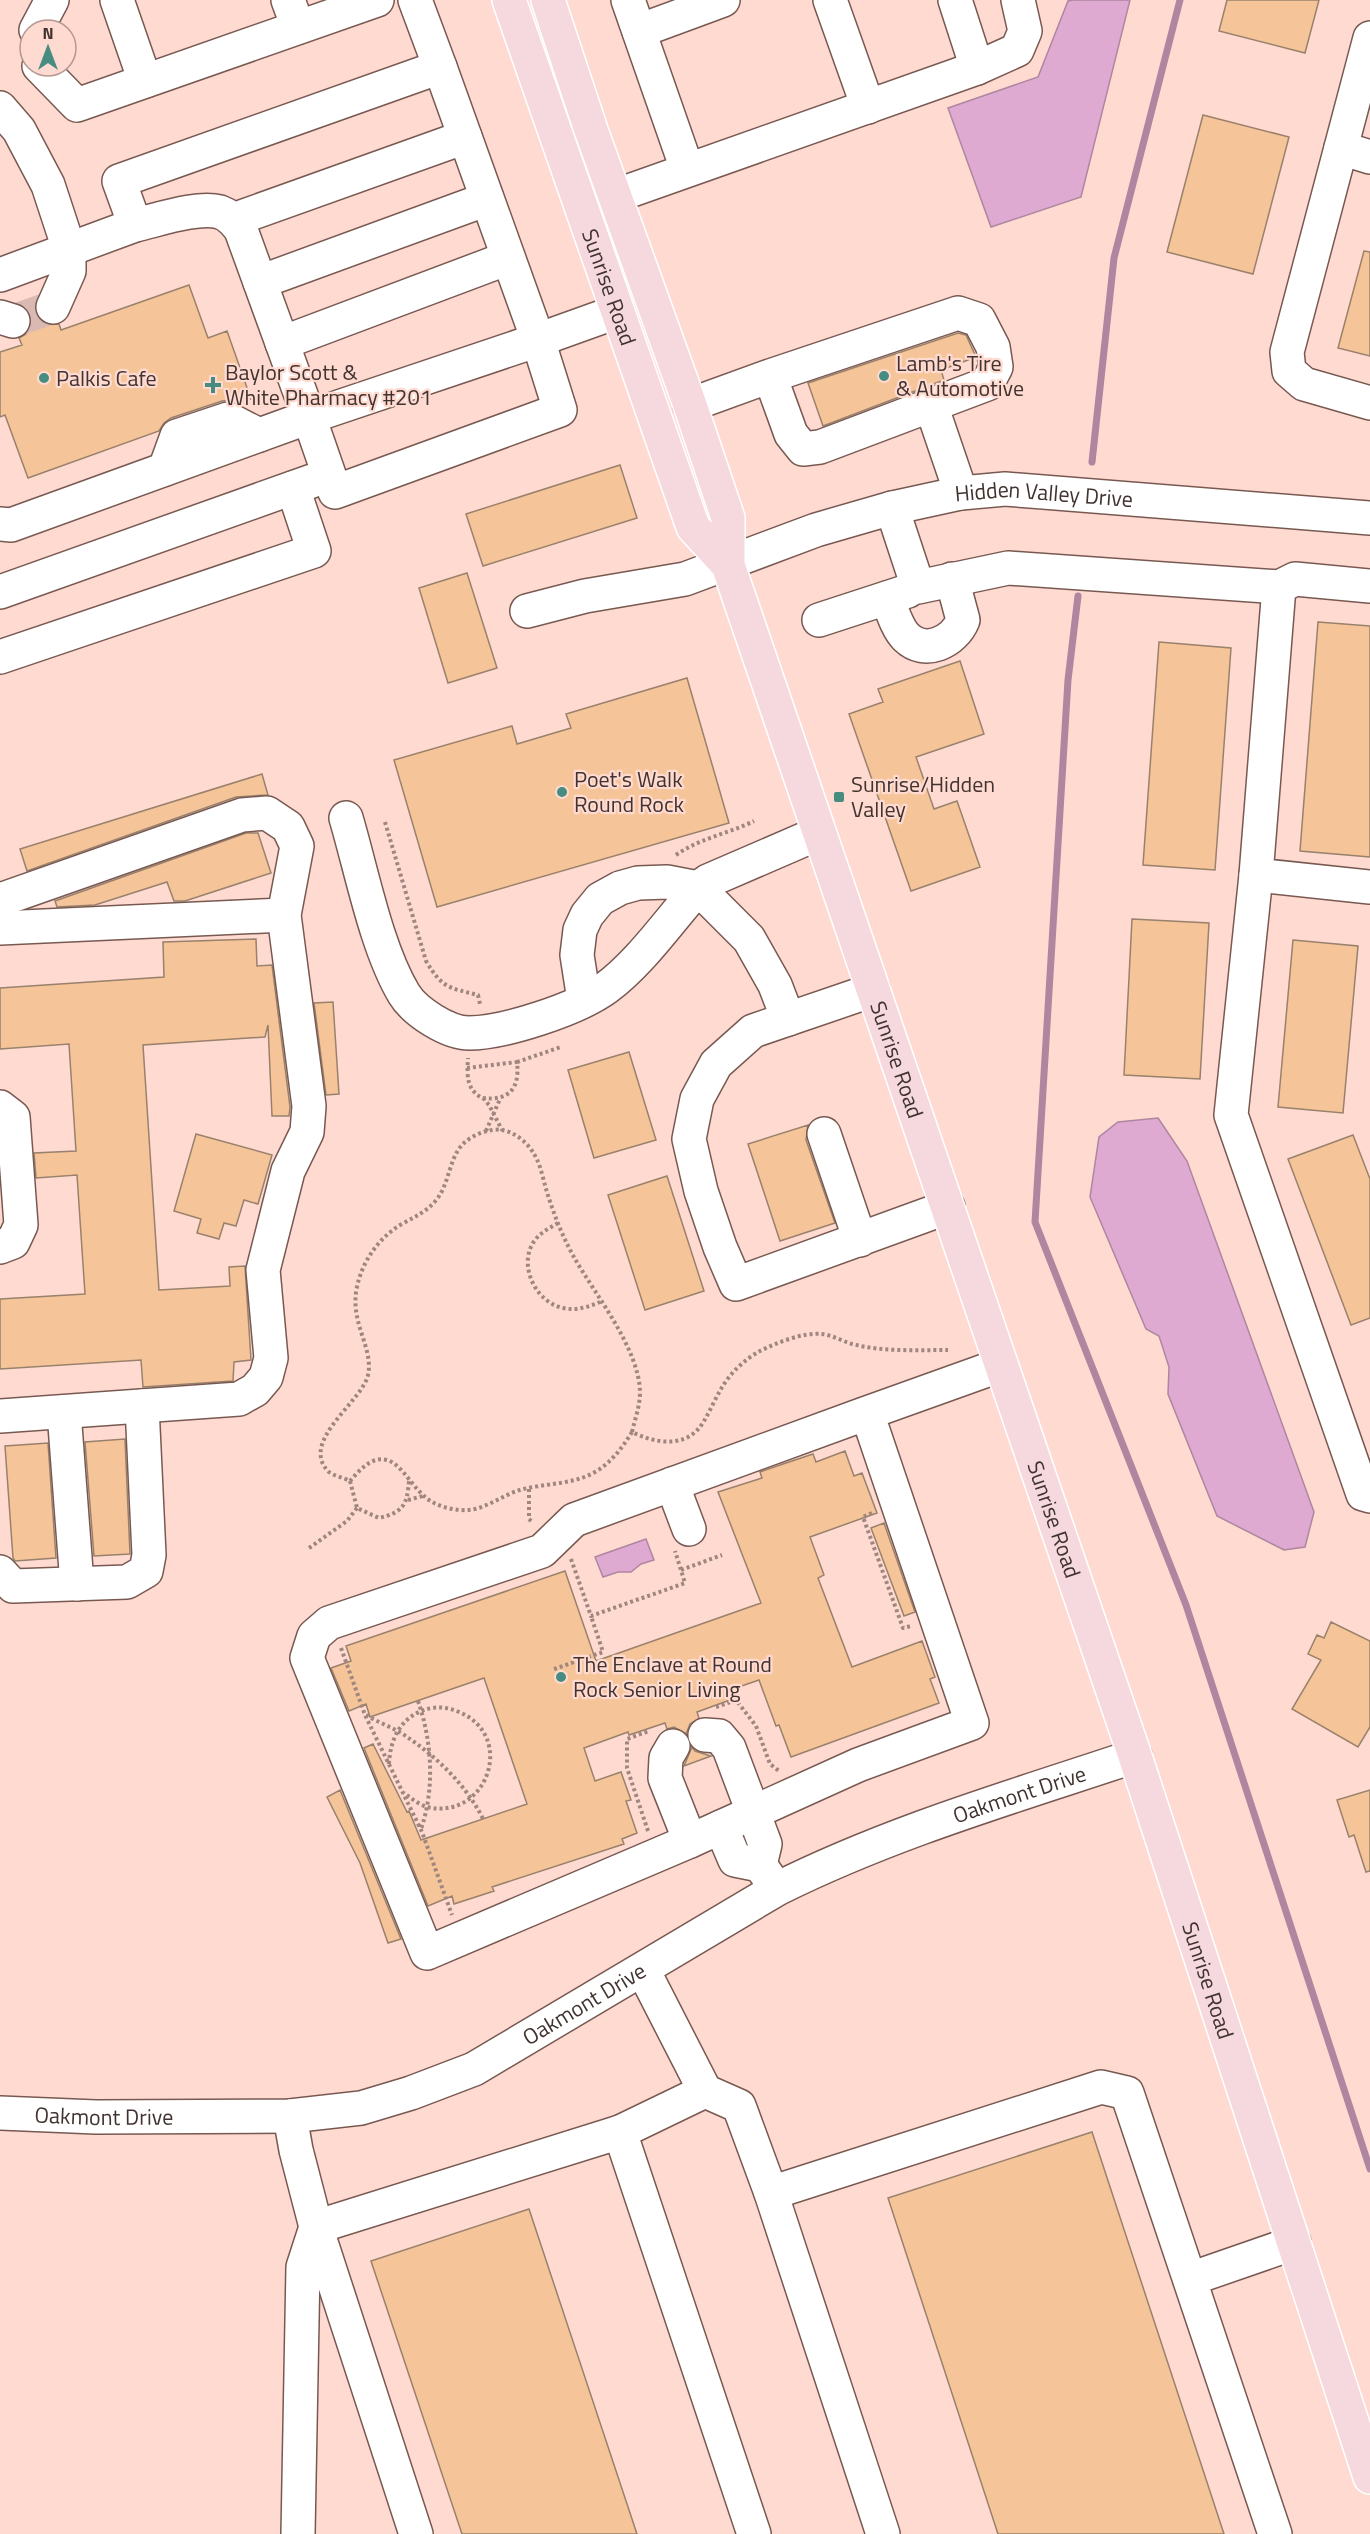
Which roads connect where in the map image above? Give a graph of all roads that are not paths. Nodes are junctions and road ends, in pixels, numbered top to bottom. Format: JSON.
{"nodes":[{"id":1,"x":52,"y":0,"type":"edge"},
{"id":2,"x":117,"y":0,"type":"edge"},
{"id":3,"x":415,"y":0,"type":"edge"},
{"id":4,"x":509,"y":0,"type":"edge"},
{"id":5,"x":548,"y":0,"type":"edge"},
{"id":6,"x":628,"y":0,"type":"edge"},
{"id":7,"x":723,"y":0,"type":"edge"},
{"id":8,"x":830,"y":0,"type":"edge"},
{"id":9,"x":955,"y":0,"type":"edge"},
{"id":10,"x":1018,"y":0,"type":"edge"},
{"id":11,"x":358,"y":3,"type":"edge"},
{"id":12,"x":293,"y":14,"type":"edge"},
{"id":13,"x":42,"y":18,"type":"edge"},
{"id":14,"x":639,"y":31,"type":"junction"},
{"id":15,"x":1370,"y":38,"type":"edge"},
{"id":16,"x":440,"y":67,"type":"junction"},
{"id":17,"x":977,"y":68,"type":"junction"},
{"id":18,"x":51,"y":78,"type":"edge"},
{"id":19,"x":145,"y":81,"type":"junction"},
{"id":20,"x":868,"y":107,"type":"junction"},
{"id":21,"x":0,"y":108,"type":"edge"},
{"id":22,"x":465,"y":137,"type":"junction"},
{"id":23,"x":1355,"y":153,"type":"edge"},
{"id":24,"x":687,"y":169,"type":"junction"},
{"id":25,"x":615,"y":196,"type":"junction"},
{"id":26,"x":487,"y":199,"type":"junction"},
{"id":27,"x":233,"y":220,"type":"junction"},
{"id":28,"x":135,"y":225,"type":"junction"},
{"id":29,"x":69,"y":249,"type":"junction"},
{"id":30,"x":508,"y":258,"type":"junction"},
{"id":31,"x":0,"y":275,"type":"edge"},
{"id":32,"x":260,"y":282,"type":"junction"},
{"id":33,"x":53,"y":307,"type":"dead end"},
{"id":34,"x":616,"y":312,"type":"junction"},
{"id":35,"x":538,"y":340,"type":"junction"},
{"id":36,"x":282,"y":343,"type":"junction"},
{"id":37,"x":770,"y":376,"type":"junction"},
{"id":38,"x":1370,"y":403,"type":"edge"},
{"id":39,"x":690,"y":405,"type":"junction"},
{"id":40,"x":931,"y":405,"type":"junction"},
{"id":41,"x":309,"y":417,"type":"junction"},
{"id":42,"x":329,"y":474,"type":"junction"},
{"id":43,"x":293,"y":488,"type":"junction"},
{"id":44,"x":960,"y":492,"type":"junction"},
{"id":45,"x":892,"y":508,"type":"junction"},
{"id":46,"x":1370,"y":518,"type":"edge"},
{"id":47,"x":0,"y":524,"type":"edge"},
{"id":48,"x":728,"y":565,"type":"junction"},
{"id":49,"x":952,"y":579,"type":"junction"},
{"id":50,"x":1370,"y":586,"type":"edge"},
{"id":51,"x":1,"y":587,"type":"edge"},
{"id":52,"x":918,"y":587,"type":"junction"},
{"id":53,"x":1279,"y":587,"type":"junction"},
{"id":54,"x":887,"y":598,"type":"junction"},
{"id":55,"x":527,"y":611,"type":"dead end"},
{"id":56,"x":819,"y":620,"type":"dead end"},
{"id":57,"x":0,"y":657,"type":"edge"},
{"id":58,"x":346,"y":818,"type":"dead end"},
{"id":59,"x":819,"y":833,"type":"junction"},
{"id":60,"x":1256,"y":875,"type":"junction"},
{"id":61,"x":1370,"y":887,"type":"edge"},
{"id":62,"x":698,"y":888,"type":"junction"},
{"id":63,"x":1,"y":903,"type":"edge"},
{"id":64,"x":284,"y":915,"type":"junction"},
{"id":65,"x":873,"y":990,"type":"junction"},
{"id":66,"x":584,"y":1000,"type":"junction"},
{"id":67,"x":788,"y":1019,"type":"junction"},
{"id":68,"x":0,"y":1107,"type":"edge"},
{"id":69,"x":824,"y":1134,"type":"dead end"},
{"id":70,"x":948,"y":1208,"type":"junction"},
{"id":71,"x":860,"y":1240,"type":"junction"},
{"id":72,"x":0,"y":1247,"type":"edge"},
{"id":73,"x":1001,"y":1365,"type":"junction"},
{"id":74,"x":142,"y":1406,"type":"junction"},
{"id":75,"x":64,"y":1412,"type":"junction"},
{"id":76,"x":867,"y":1413,"type":"junction"},
{"id":77,"x":0,"y":1416,"type":"edge"},
{"id":78,"x":672,"y":1484,"type":"junction"},
{"id":79,"x":1370,"y":1496,"type":"edge"},
{"id":80,"x":680,"y":1535,"type":"road end"},
{"id":81,"x":0,"y":1572,"type":"edge"},
{"id":82,"x":77,"y":1584,"type":"junction"},
{"id":83,"x":706,"y":1722,"type":"road end"},
{"id":84,"x":673,"y":1746,"type":"dead end"},
{"id":85,"x":1136,"y":1756,"type":"junction"},
{"id":86,"x":754,"y":1812,"type":"junction"},
{"id":87,"x":721,"y":1827,"type":"junction"},
{"id":88,"x":690,"y":1841,"type":"junction"},
{"id":89,"x":769,"y":1877,"type":"junction"},
{"id":90,"x":643,"y":1970,"type":"junction"},
{"id":91,"x":705,"y":2091,"type":"junction"},
{"id":92,"x":0,"y":2113,"type":"edge"},
{"id":93,"x":290,"y":2116,"type":"junction"},
{"id":94,"x":620,"y":2132,"type":"junction"},
{"id":95,"x":771,"y":2193,"type":"junction"},
{"id":96,"x":316,"y":2227,"type":"junction"},
{"id":97,"x":1294,"y":2242,"type":"junction"},
{"id":98,"x":1190,"y":2279,"type":"junction"},
{"id":99,"x":1370,"y":2477,"type":"edge"},
{"id":100,"x":298,"y":2534,"type":"edge"},
{"id":101,"x":416,"y":2534,"type":"edge"},
{"id":102,"x":754,"y":2534,"type":"edge"},
{"id":103,"x":883,"y":2534,"type":"edge"},
{"id":104,"x":1275,"y":2534,"type":"edge"}],
"edges":[{"from":1,"to":13,"type":"street"},
{"from":2,"to":19,"type":"street"},
{"from":3,"to":16,"type":"street"},
{"from":4,"to":34,"type":"main road","name":"Sunrise Road"},
{"from":5,"to":25,"type":"main road","name":"Sunrise Road"},
{"from":6,"to":14,"type":"street"},
{"from":7,"to":14,"type":"street"},
{"from":8,"to":20,"type":"street"},
{"from":9,"to":17,"type":"street"},
{"from":10,"to":17,"type":"street"},
{"from":11,"to":12,"type":"street"},
{"from":12,"to":19,"type":"street"},
{"from":14,"to":24,"type":"street"},
{"from":15,"to":23,"type":"street"},
{"from":16,"to":22,"type":"street"},
{"from":16,"to":28,"type":"street"},
{"from":17,"to":20,"type":"street"},
{"from":18,"to":19,"type":"street"},
{"from":20,"to":24,"type":"street"},
{"from":21,"to":29,"type":"street"},
{"from":22,"to":26,"type":"street"},
{"from":22,"to":27,"type":"street"},
{"from":23,"to":38,"type":"street"},
{"from":24,"to":25,"type":"street"},
{"from":25,"to":39,"type":"main road","name":"Sunrise Road"},
{"from":26,"to":30,"type":"street"},
{"from":26,"to":32,"type":"street"},
{"from":27,"to":28,"type":"street"},
{"from":27,"to":32,"type":"street"},
{"from":28,"to":29,"type":"street"},
{"from":29,"to":31,"type":"street"},
{"from":29,"to":33,"type":"street"},
{"from":30,"to":35,"type":"street"},
{"from":30,"to":36,"type":"street"},
{"from":32,"to":36,"type":"street"},
{"from":34,"to":35,"type":"street"},
{"from":34,"to":48,"type":"main road","name":"Sunrise Road"},
{"from":35,"to":41,"type":"street"},
{"from":35,"to":42,"type":"street"},
{"from":36,"to":41,"type":"street"},
{"from":37,"to":39,"type":"street"},
{"from":37,"to":40,"type":"street"},
{"from":37,"to":40,"type":"street"},
{"from":39,"to":48,"type":"main road","name":"Sunrise Road"},
{"from":40,"to":44,"type":"street"},
{"from":41,"to":42,"type":"street"},
{"from":41,"to":47,"type":"street"},
{"from":42,"to":43,"type":"street"},
{"from":43,"to":51,"type":"street"},
{"from":43,"to":57,"type":"street"},
{"from":44,"to":45,"type":"street","name":"Hidden Valley Drive"},
{"from":44,"to":46,"type":"street","name":"Hidden Valley Drive"},
{"from":45,"to":48,"type":"street","name":"Hidden Valley Drive"},
{"from":45,"to":52,"type":"street"},
{"from":48,"to":55,"type":"street","name":"Hidden Valley Drive"},
{"from":48,"to":59,"type":"main road","name":"Sunrise Road"},
{"from":49,"to":52,"type":"street"},
{"from":49,"to":53,"type":"street"},
{"from":49,"to":54,"type":"street"},
{"from":50,"to":53,"type":"street"},
{"from":52,"to":54,"type":"street"},
{"from":53,"to":60,"type":"street"},
{"from":54,"to":56,"type":"street"},
{"from":58,"to":66,"type":"street"},
{"from":59,"to":62,"type":"street"},
{"from":59,"to":65,"type":"main road","name":"Sunrise Road"},
{"from":60,"to":61,"type":"street"},
{"from":60,"to":79,"type":"street"},
{"from":62,"to":66,"type":"street"},
{"from":62,"to":66,"type":"street"},
{"from":62,"to":67,"type":"street"},
{"from":63,"to":64,"type":"street"},
{"from":63,"to":64,"type":"street"},
{"from":64,"to":74,"type":"street"},
{"from":65,"to":67,"type":"street"},
{"from":65,"to":70,"type":"main road","name":"Sunrise Road"},
{"from":67,"to":71,"type":"street"},
{"from":68,"to":72,"type":"street"},
{"from":69,"to":71,"type":"street"},
{"from":70,"to":71,"type":"street"},
{"from":70,"to":73,"type":"main road","name":"Sunrise Road"},
{"from":73,"to":76,"type":"street"},
{"from":73,"to":85,"type":"main road","name":"Sunrise Road"},
{"from":74,"to":75,"type":"street"},
{"from":74,"to":82,"type":"street"},
{"from":75,"to":77,"type":"street"},
{"from":75,"to":82,"type":"street"},
{"from":76,"to":78,"type":"street"},
{"from":76,"to":86,"type":"street"},
{"from":78,"to":80,"type":"street"},
{"from":78,"to":88,"type":"street"},
{"from":81,"to":82,"type":"street"},
{"from":83,"to":86,"type":"street"},
{"from":84,"to":88,"type":"street"},
{"from":85,"to":89,"type":"street","name":"Oakmont Drive"},
{"from":85,"to":97,"type":"main road","name":"Sunrise Road"},
{"from":86,"to":87,"type":"street"},
{"from":86,"to":89,"type":"street"},
{"from":87,"to":88,"type":"street"},
{"from":87,"to":89,"type":"street"},
{"from":89,"to":90,"type":"street","name":"Oakmont Drive"},
{"from":90,"to":91,"type":"street"},
{"from":90,"to":93,"type":"street","name":"Oakmont Drive"},
{"from":91,"to":94,"type":"street"},
{"from":91,"to":95,"type":"street"},
{"from":92,"to":93,"type":"street","name":"Oakmont Drive"},
{"from":93,"to":96,"type":"street"},
{"from":94,"to":96,"type":"street"},
{"from":94,"to":102,"type":"street"},
{"from":95,"to":98,"type":"street"},
{"from":95,"to":103,"type":"street"},
{"from":96,"to":100,"type":"street"},
{"from":96,"to":101,"type":"street"},
{"from":97,"to":98,"type":"street"},
{"from":97,"to":99,"type":"main road","name":"Sunrise Road"},
{"from":98,"to":104,"type":"street"}]}
